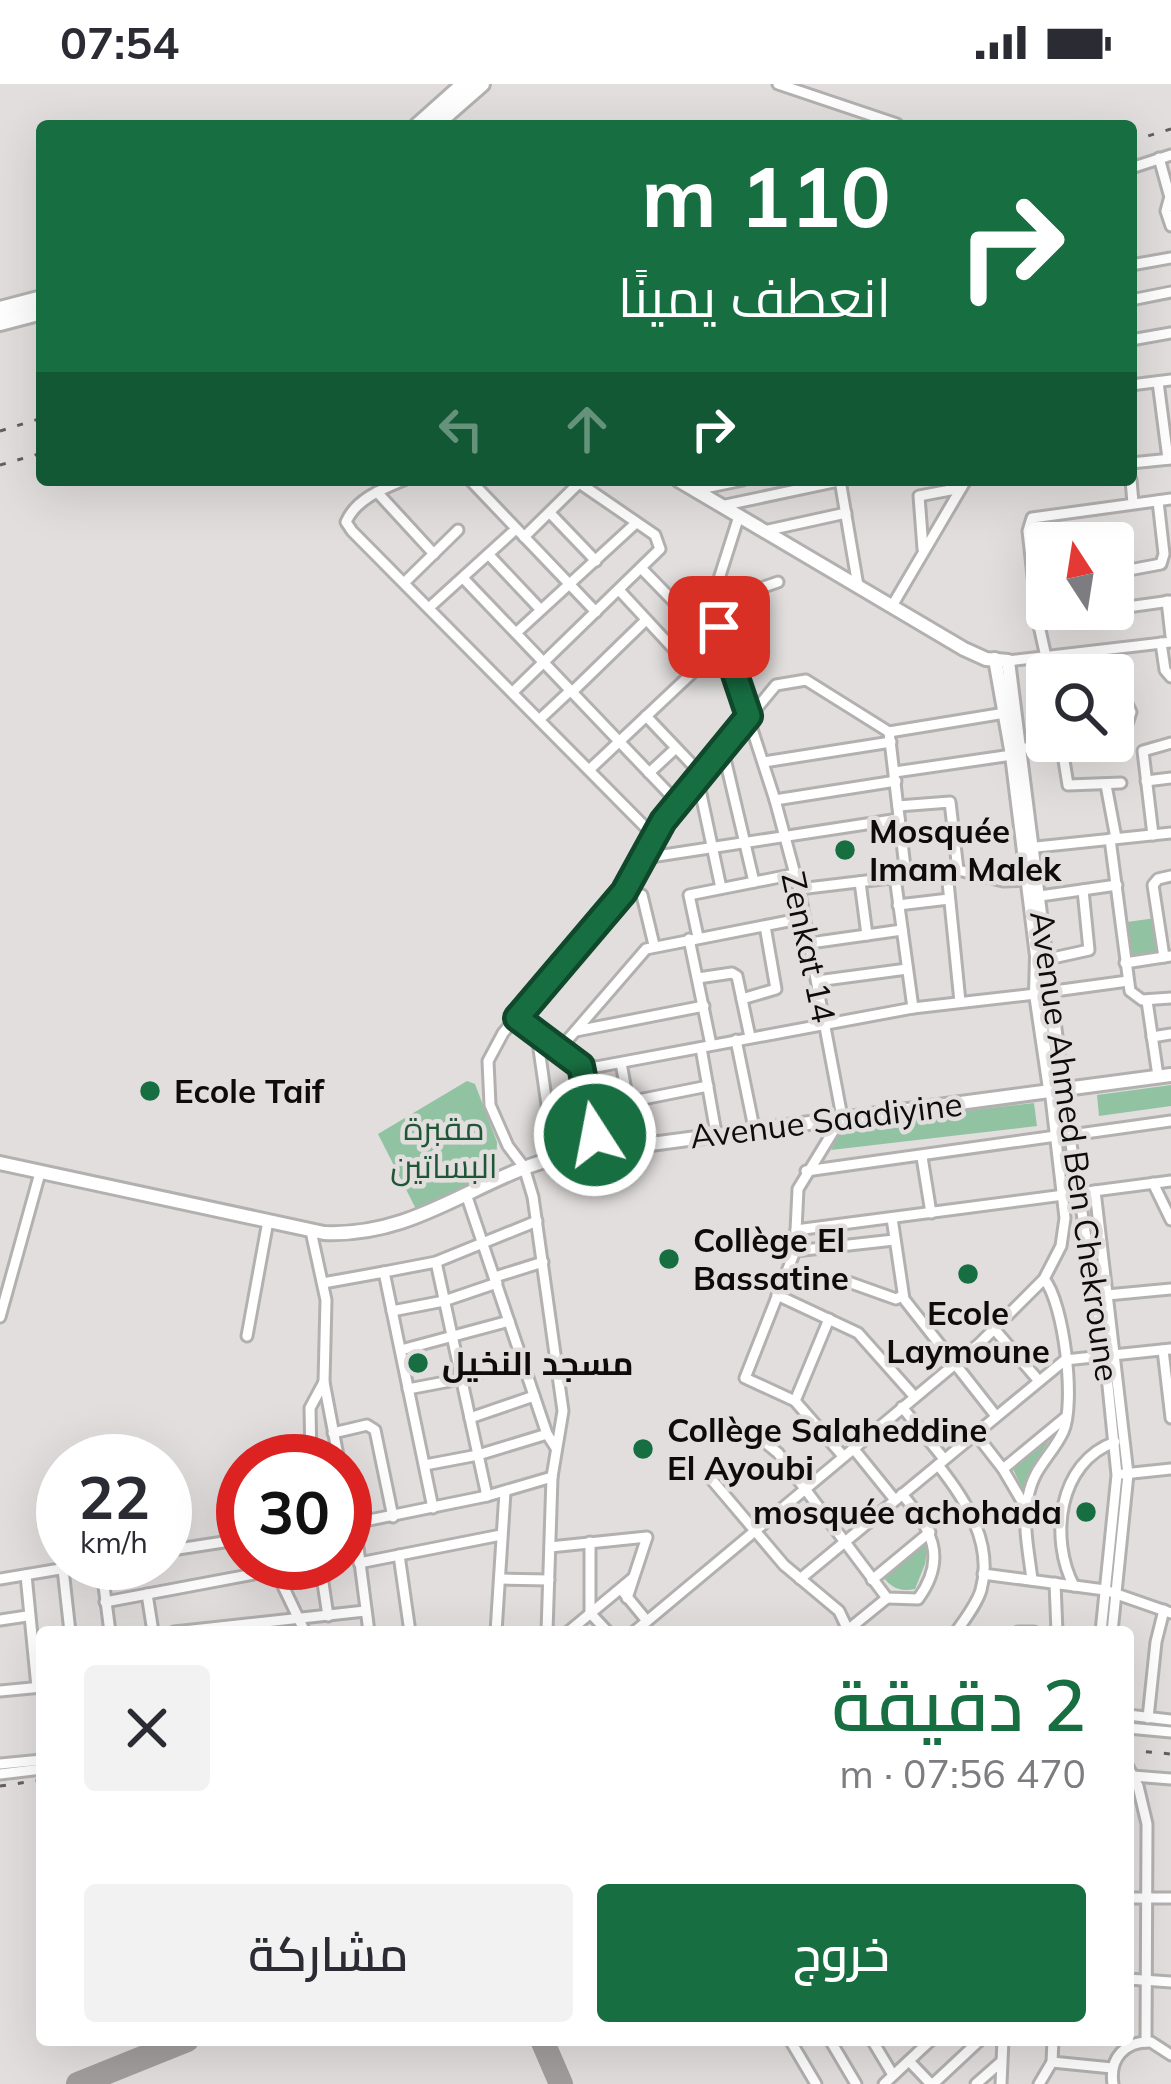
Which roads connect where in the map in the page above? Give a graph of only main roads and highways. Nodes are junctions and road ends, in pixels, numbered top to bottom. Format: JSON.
{"nodes":[{"id":1,"x":464,"y":84,"type":"edge"},
{"id":2,"x":482,"y":84,"type":"edge"},
{"id":3,"x":424,"y":120,"type":"edge"},
{"id":4,"x":441,"y":120,"type":"edge"},
{"id":5,"x":36,"y":300,"type":"edge"},
{"id":6,"x":0,"y":309,"type":"edge"},
{"id":7,"x":36,"y":314,"type":"edge"},
{"id":8,"x":0,"y":323,"type":"edge"},
{"id":9,"x":688,"y":486,"type":"edge"},
{"id":10,"x":1001,"y":660,"type":"junction"},
{"id":11,"x":1016,"y":752,"type":"junction"},
{"id":12,"x":1032,"y":880,"type":"junction"},
{"id":13,"x":1042,"y":993,"type":"junction"},
{"id":14,"x":1164,"y":1076,"type":"edge"},
{"id":15,"x":1056,"y":1089,"type":"junction"},
{"id":16,"x":0,"y":1163,"type":"edge"}],
"edges":[{"from":1,"to":3,"type":"main road"},
{"from":2,"to":4,"type":"main road"},
{"from":5,"to":6,"type":"main road"},
{"from":7,"to":8,"type":"main road"},
{"from":9,"to":10,"type":"main road"},
{"from":10,"to":11,"type":"main road","name":"Avenue Ahmed Ben Chekroune"},
{"from":10,"to":11,"type":"main road","name":"Avenue Ahmed Ben Chekroune"},
{"from":11,"to":12,"type":"main road","name":"Avenue Ahmed Ben Chekroune"},
{"from":12,"to":13,"type":"main road","name":"Avenue Ahmed Ben Chekroune"},
{"from":12,"to":13,"type":"main road","name":"Avenue Ahmed Ben Chekroune"},
{"from":13,"to":15,"type":"main road","name":"Avenue Ahmed Ben Chekroune"},
{"from":14,"to":15,"type":"main road","name":"Avenue Saadiyine"},
{"from":15,"to":16,"type":"main road","name":"Avenue Saadiyine"}]}
